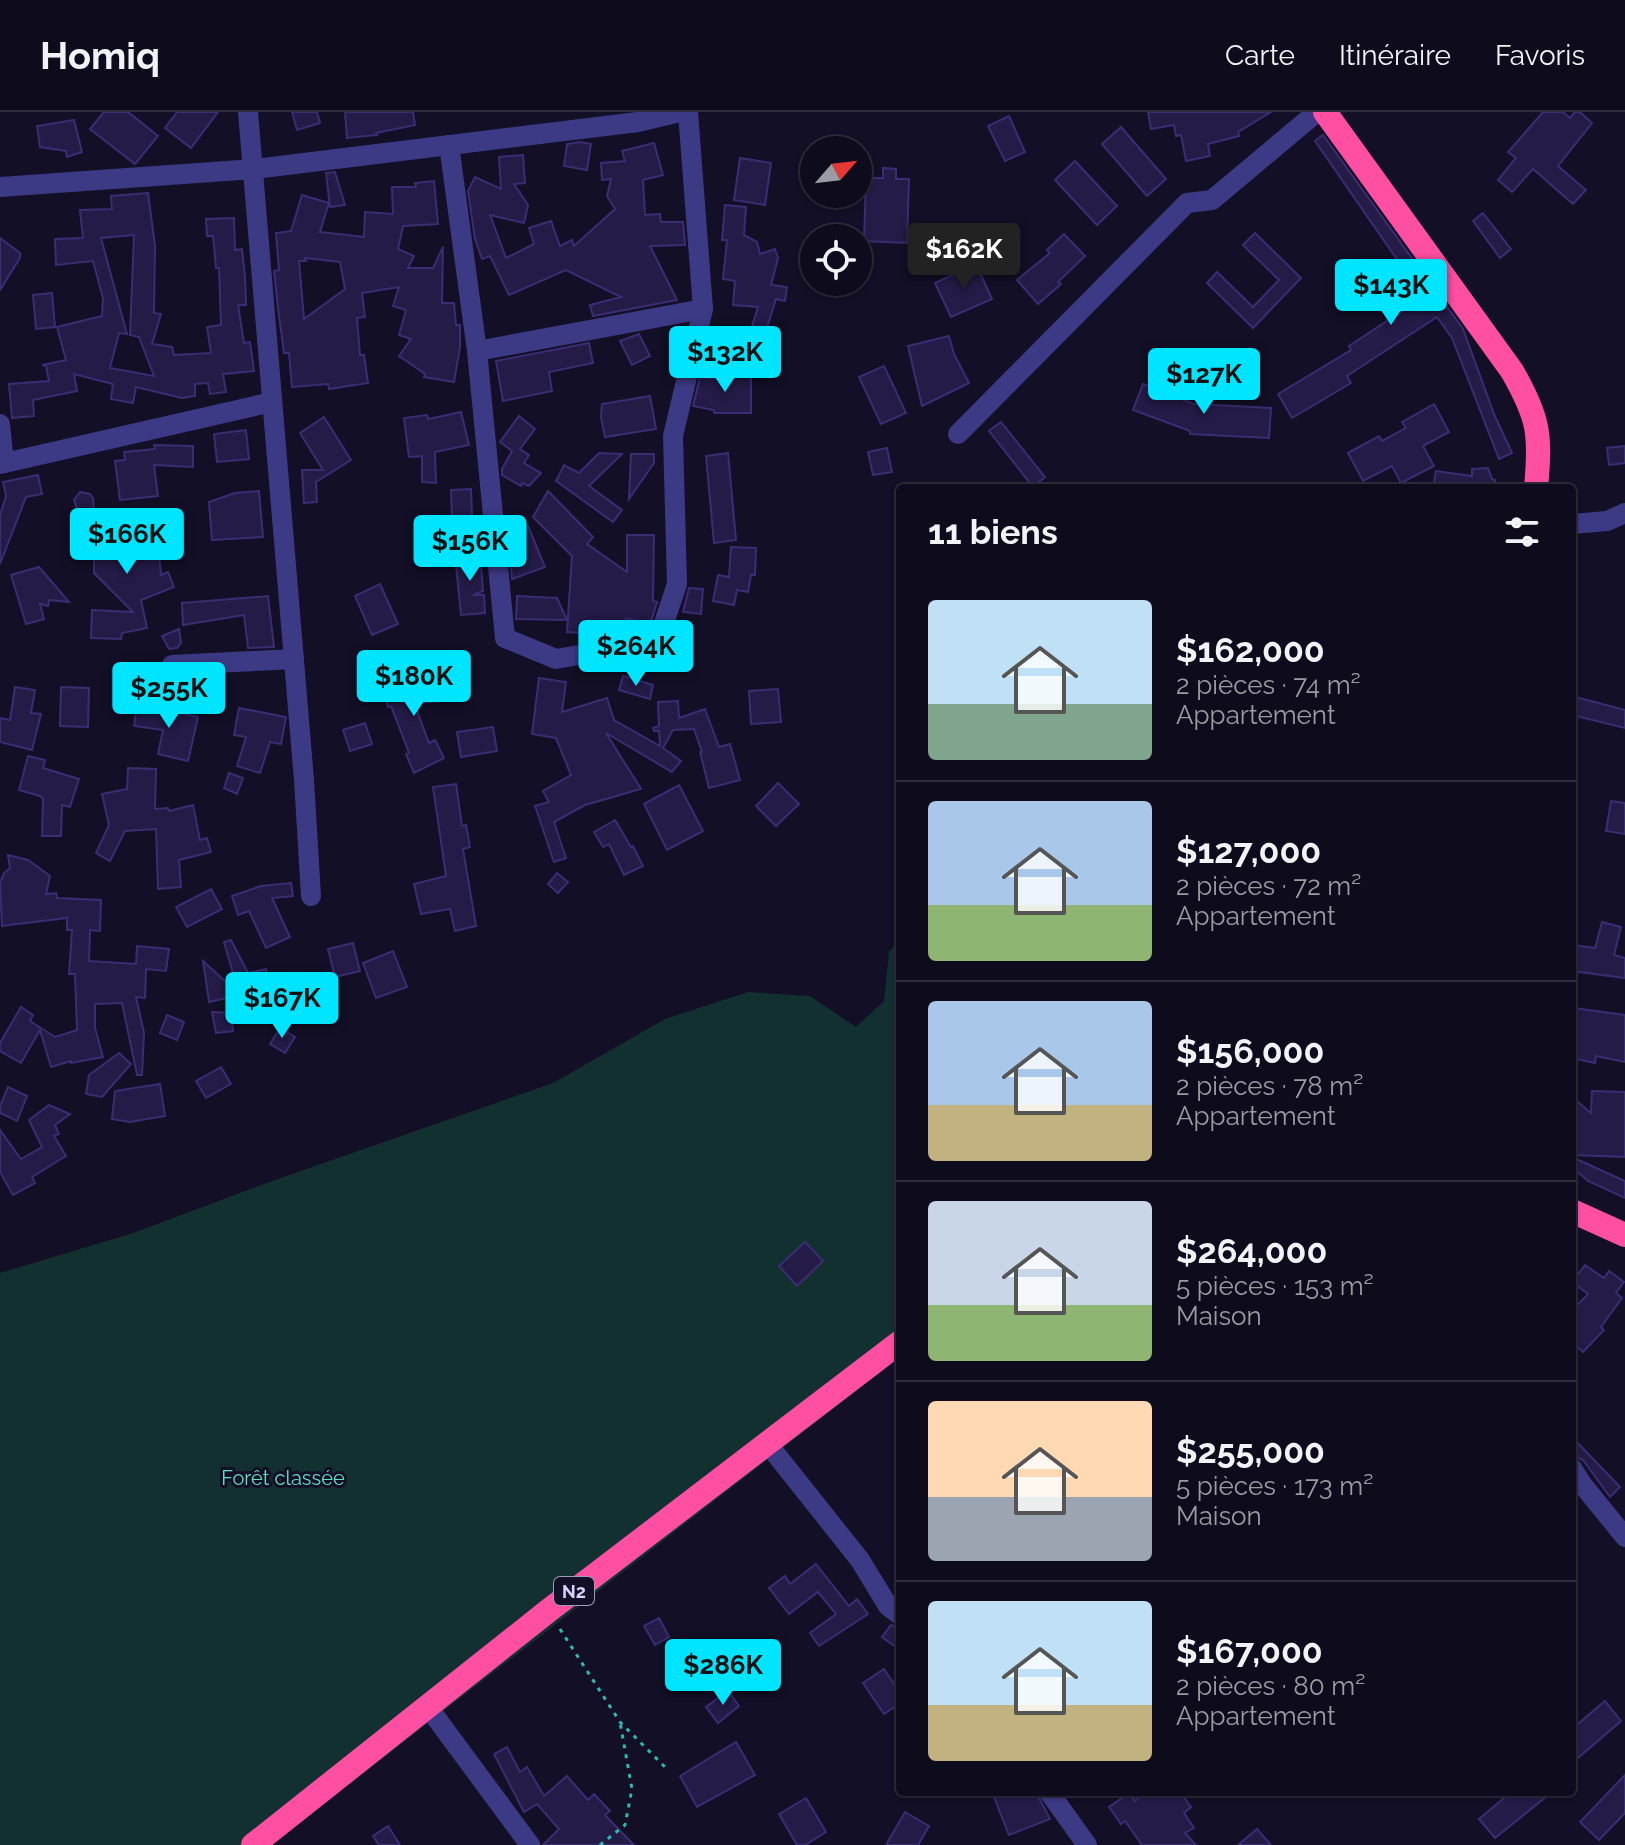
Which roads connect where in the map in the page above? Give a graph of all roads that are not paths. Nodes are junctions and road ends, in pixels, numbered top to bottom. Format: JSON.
{"nodes":[{"id":1,"x":248,"y":112,"type":"edge"},
{"id":2,"x":680,"y":112,"type":"edge"},
{"id":3,"x":688,"y":112,"type":"edge"},
{"id":4,"x":1317,"y":112,"type":"edge"},
{"id":5,"x":1325,"y":112,"type":"edge"},
{"id":6,"x":636,"y":117,"type":"edge"},
{"id":7,"x":449,"y":145,"type":"junction"},
{"id":8,"x":254,"y":169,"type":"junction"},
{"id":9,"x":0,"y":187,"type":"edge"},
{"id":10,"x":703,"y":309,"type":"junction"},
{"id":11,"x":477,"y":351,"type":"junction"},
{"id":12,"x":272,"y":402,"type":"junction"},
{"id":13,"x":0,"y":424,"type":"edge"},
{"id":14,"x":958,"y":434,"type":"dead end"},
{"id":15,"x":2,"y":464,"type":"edge"},
{"id":16,"x":1536,"y":484,"type":"edge"},
{"id":17,"x":1625,"y":513,"type":"edge"},
{"id":18,"x":1576,"y":524,"type":"edge"},
{"id":19,"x":294,"y":659,"type":"junction"},
{"id":20,"x":172,"y":665,"type":"dead end"},
{"id":21,"x":311,"y":896,"type":"dead end"},
{"id":22,"x":1576,"y":1216,"type":"edge"},
{"id":23,"x":1625,"y":1235,"type":"edge"},
{"id":24,"x":896,"y":1345,"type":"edge"},
{"id":25,"x":767,"y":1443,"type":"junction"},
{"id":26,"x":1576,"y":1474,"type":"edge"},
{"id":27,"x":1625,"y":1537,"type":"edge"},
{"id":28,"x":896,"y":1612,"type":"edge"},
{"id":29,"x":428,"y":1707,"type":"junction"},
{"id":30,"x":1052,"y":1796,"type":"edge"},
{"id":31,"x":253,"y":1845,"type":"edge"},
{"id":32,"x":530,"y":1845,"type":"edge"},
{"id":33,"x":1087,"y":1845,"type":"edge"}],
"edges":[{"from":1,"to":8,"type":"street"},
{"from":2,"to":6,"type":"street"},
{"from":3,"to":10,"type":"street"},
{"from":4,"to":14,"type":"street"},
{"from":5,"to":16,"type":"highway"},
{"from":6,"to":7,"type":"street"},
{"from":7,"to":8,"type":"street"},
{"from":7,"to":11,"type":"street"},
{"from":8,"to":9,"type":"street"},
{"from":8,"to":12,"type":"street"},
{"from":10,"to":11,"type":"street"},
{"from":10,"to":11,"type":"street"},
{"from":12,"to":15,"type":"street"},
{"from":12,"to":19,"type":"street"},
{"from":13,"to":15,"type":"street"},
{"from":17,"to":18,"type":"street"},
{"from":19,"to":20,"type":"street"},
{"from":19,"to":21,"type":"street"},
{"from":22,"to":23,"type":"highway"},
{"from":24,"to":25,"type":"highway","number":"N2"},
{"from":25,"to":28,"type":"street"},
{"from":25,"to":29,"type":"highway","number":"N2"},
{"from":26,"to":27,"type":"street"},
{"from":29,"to":31,"type":"highway","number":"N2"},
{"from":29,"to":32,"type":"street"},
{"from":30,"to":33,"type":"street"}]}
